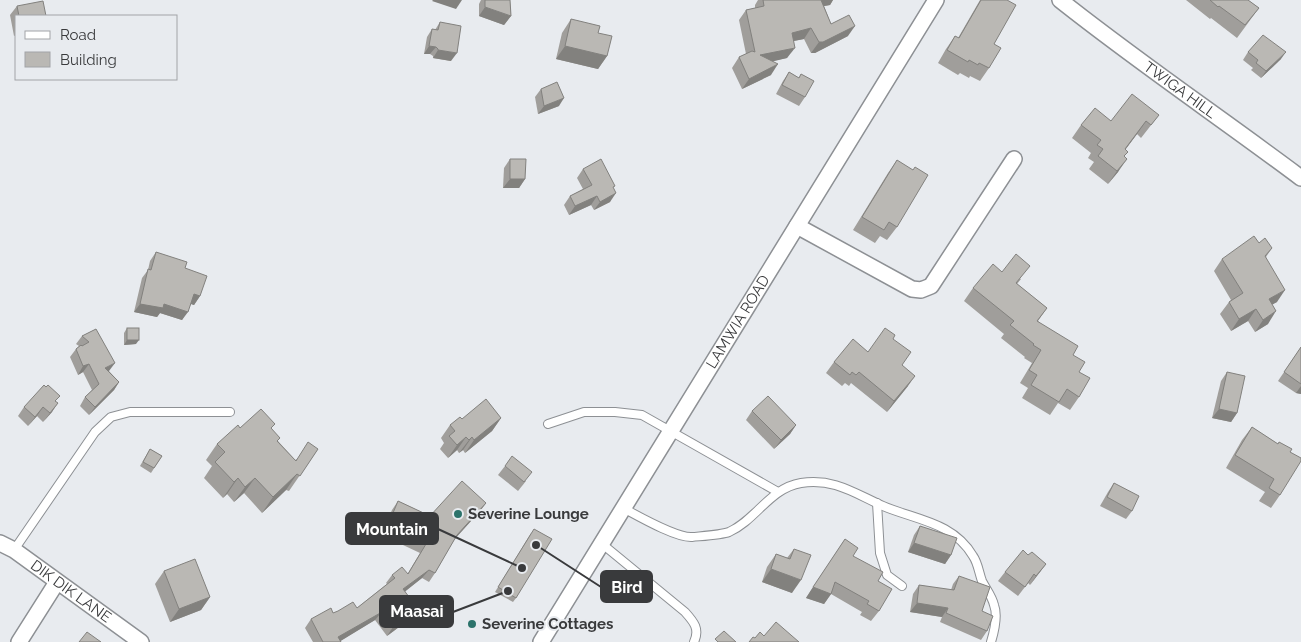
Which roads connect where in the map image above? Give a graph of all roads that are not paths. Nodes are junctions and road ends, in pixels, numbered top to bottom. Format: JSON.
{"nodes":[{"id":1,"x":936,"y":0,"type":"edge"},
{"id":2,"x":1060,"y":0,"type":"edge"},
{"id":3,"x":1014,"y":159,"type":"dead end"},
{"id":4,"x":1301,"y":178,"type":"edge"},
{"id":5,"x":796,"y":226,"type":"junction"},
{"id":6,"x":230,"y":412,"type":"dead end"},
{"id":7,"x":548,"y":424,"type":"dead end"},
{"id":8,"x":671,"y":430,"type":"junction"},
{"id":9,"x":778,"y":492,"type":"junction"},
{"id":10,"x":877,"y":503,"type":"junction"},
{"id":11,"x":623,"y":508,"type":"junction"},
{"id":12,"x":0,"y":543,"type":"edge"},
{"id":13,"x":601,"y":543,"type":"junction"},
{"id":14,"x":14,"y":550,"type":"junction"},
{"id":15,"x":58,"y":582,"type":"junction"},
{"id":16,"x":902,"y":586,"type":"dead end"},
{"id":17,"x":19,"y":642,"type":"edge"},
{"id":18,"x":141,"y":642,"type":"edge"},
{"id":19,"x":541,"y":642,"type":"edge"},
{"id":20,"x":694,"y":642,"type":"edge"},
{"id":21,"x":991,"y":642,"type":"edge"}],
"edges":[{"from":1,"to":5,"type":"street","name":"LAMWIA ROAD"},
{"from":2,"to":4,"type":"street","name":"TWIGA HILL"},
{"from":3,"to":5,"type":"street"},
{"from":5,"to":8,"type":"street","name":"LAMWIA ROAD"},
{"from":6,"to":14,"type":"lane"},
{"from":7,"to":8,"type":"lane"},
{"from":8,"to":9,"type":"lane"},
{"from":8,"to":11,"type":"street","name":"LAMWIA ROAD"},
{"from":9,"to":10,"type":"lane"},
{"from":9,"to":11,"type":"lane"},
{"from":10,"to":16,"type":"lane"},
{"from":10,"to":21,"type":"lane"},
{"from":11,"to":13,"type":"street","name":"LAMWIA ROAD"},
{"from":12,"to":14,"type":"street","name":"DIK DIK LANE"},
{"from":13,"to":19,"type":"street","name":"LAMWIA ROAD"},
{"from":13,"to":20,"type":"lane"},
{"from":14,"to":15,"type":"street","name":"DIK DIK LANE"},
{"from":15,"to":17,"type":"street"},
{"from":15,"to":18,"type":"street","name":"DIK DIK LANE"}]}
